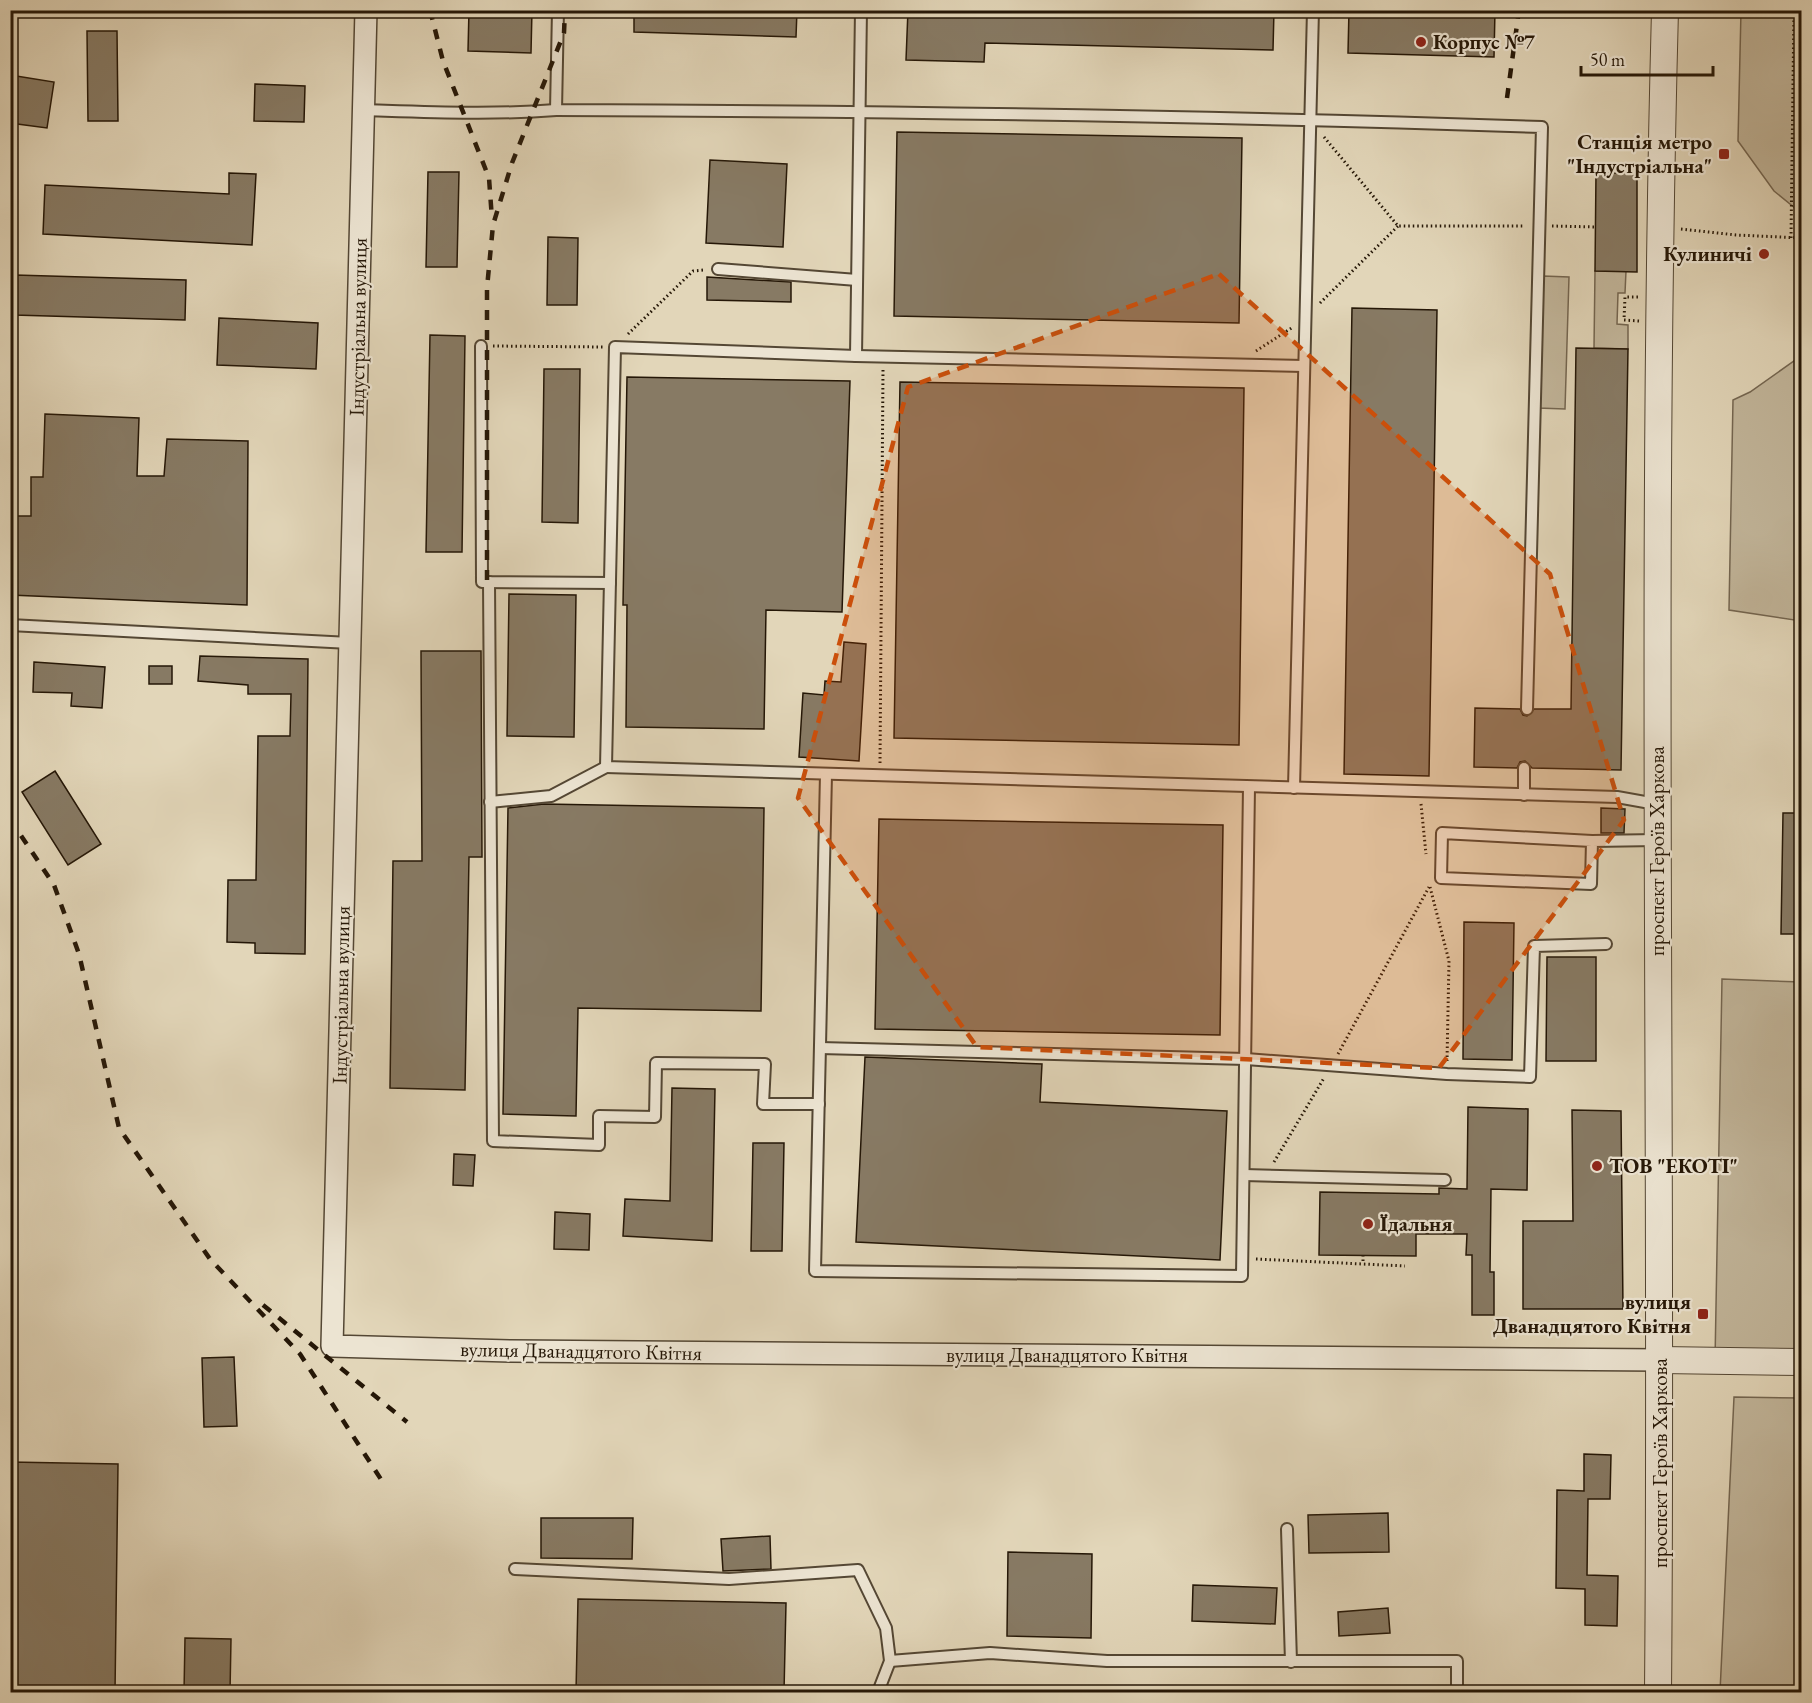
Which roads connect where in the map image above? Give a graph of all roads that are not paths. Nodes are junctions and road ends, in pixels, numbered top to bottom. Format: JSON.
{"nodes":[{"id":1,"x":366,"y":10,"type":"edge"},
{"id":2,"x":558,"y":10,"type":"edge"},
{"id":3,"x":861,"y":10,"type":"edge"},
{"id":4,"x":1313,"y":10,"type":"edge"},
{"id":5,"x":1665,"y":10,"type":"edge"},
{"id":6,"x":364,"y":110,"type":"junction"},
{"id":7,"x":556,"y":110,"type":"junction"},
{"id":8,"x":858,"y":111,"type":"junction"},
{"id":9,"x":1310,"y":119,"type":"junction"},
{"id":10,"x":718,"y":269,"type":"road end"},
{"id":11,"x":857,"y":280,"type":"junction"},
{"id":12,"x":482,"y":346,"type":"road end"},
{"id":13,"x":856,"y":356,"type":"junction"},
{"id":14,"x":1304,"y":366,"type":"junction"},
{"id":15,"x":489,"y":582,"type":"junction"},
{"id":16,"x":610,"y":583,"type":"junction"},
{"id":17,"x":10,"y":625,"type":"edge"},
{"id":18,"x":350,"y":643,"type":"junction"},
{"id":19,"x":1527,"y":709,"type":"dead end"},
{"id":20,"x":606,"y":767,"type":"junction"},
{"id":21,"x":1524,"y":768,"type":"dead end"},
{"id":22,"x":826,"y":774,"type":"junction"},
{"id":23,"x":1249,"y":787,"type":"junction"},
{"id":24,"x":1294,"y":788,"type":"junction"},
{"id":25,"x":1524,"y":795,"type":"junction"},
{"id":26,"x":490,"y":802,"type":"junction"},
{"id":27,"x":1656,"y":804,"type":"junction"},
{"id":28,"x":1657,"y":840,"type":"junction"},
{"id":29,"x":1592,"y":841,"type":"junction"},
{"id":30,"x":1606,"y":944,"type":"dead end"},
{"id":31,"x":820,"y":1048,"type":"junction"},
{"id":32,"x":1246,"y":1059,"type":"junction"},
{"id":33,"x":819,"y":1104,"type":"junction"},
{"id":34,"x":1244,"y":1175,"type":"junction"},
{"id":35,"x":1445,"y":1180,"type":"dead end"},
{"id":36,"x":332,"y":1346,"type":"joint"},
{"id":37,"x":1661,"y":1360,"type":"junction"},
{"id":38,"x":1802,"y":1362,"type":"edge"},
{"id":39,"x":1287,"y":1529,"type":"dead end"},
{"id":40,"x":515,"y":1569,"type":"dead end"},
{"id":41,"x":890,"y":1661,"type":"junction"},
{"id":42,"x":1291,"y":1662,"type":"junction"},
{"id":43,"x":878,"y":1692,"type":"edge"},
{"id":44,"x":1457,"y":1692,"type":"edge"},
{"id":45,"x":1658,"y":1692,"type":"edge"}],
"edges":[{"from":1,"to":6,"type":"street","name":"Індустріальна вулиця"},
{"from":2,"to":7,"type":"lane"},
{"from":3,"to":8,"type":"lane"},
{"from":4,"to":9,"type":"lane"},
{"from":5,"to":27,"type":"street","name":"проспект Героїв Харкова"},
{"from":6,"to":7,"type":"lane"},
{"from":6,"to":18,"type":"street","name":"Індустріальна вулиця"},
{"from":7,"to":8,"type":"lane"},
{"from":8,"to":9,"type":"lane"},
{"from":8,"to":11,"type":"lane"},
{"from":9,"to":14,"type":"lane"},
{"from":9,"to":19,"type":"lane"},
{"from":10,"to":11,"type":"lane"},
{"from":11,"to":13,"type":"lane"},
{"from":12,"to":15,"type":"lane"},
{"from":13,"to":14,"type":"lane"},
{"from":13,"to":16,"type":"lane"},
{"from":14,"to":24,"type":"lane"},
{"from":15,"to":16,"type":"lane"},
{"from":15,"to":26,"type":"lane"},
{"from":16,"to":20,"type":"lane"},
{"from":17,"to":18,"type":"lane"},
{"from":18,"to":36,"type":"street","name":"Індустріальна вулиця"},
{"from":20,"to":22,"type":"lane"},
{"from":20,"to":26,"type":"lane"},
{"from":21,"to":25,"type":"lane"},
{"from":22,"to":23,"type":"lane"},
{"from":22,"to":31,"type":"lane"},
{"from":23,"to":24,"type":"lane"},
{"from":23,"to":32,"type":"lane"},
{"from":24,"to":25,"type":"lane"},
{"from":25,"to":27,"type":"lane"},
{"from":26,"to":33,"type":"lane"},
{"from":27,"to":28,"type":"street","name":"проспект Героїв Харкова"},
{"from":28,"to":29,"type":"lane"},
{"from":28,"to":37,"type":"street","name":"проспект Героїв Харкова"},
{"from":29,"to":29,"type":"lane"},
{"from":30,"to":32,"type":"lane"},
{"from":31,"to":32,"type":"lane"},
{"from":31,"to":33,"type":"lane"},
{"from":32,"to":34,"type":"lane"},
{"from":33,"to":34,"type":"lane"},
{"from":34,"to":35,"type":"lane"},
{"from":36,"to":37,"type":"street","name":"вулиця Дванадцятого Квітня"},
{"from":37,"to":38,"type":"street","name":"вулиця Дванадцятого Квітня"},
{"from":37,"to":45,"type":"street","name":"проспект Героїв Харкова"},
{"from":39,"to":42,"type":"lane"},
{"from":40,"to":41,"type":"lane"},
{"from":41,"to":42,"type":"lane"},
{"from":41,"to":43,"type":"lane"},
{"from":42,"to":44,"type":"lane"}]}
